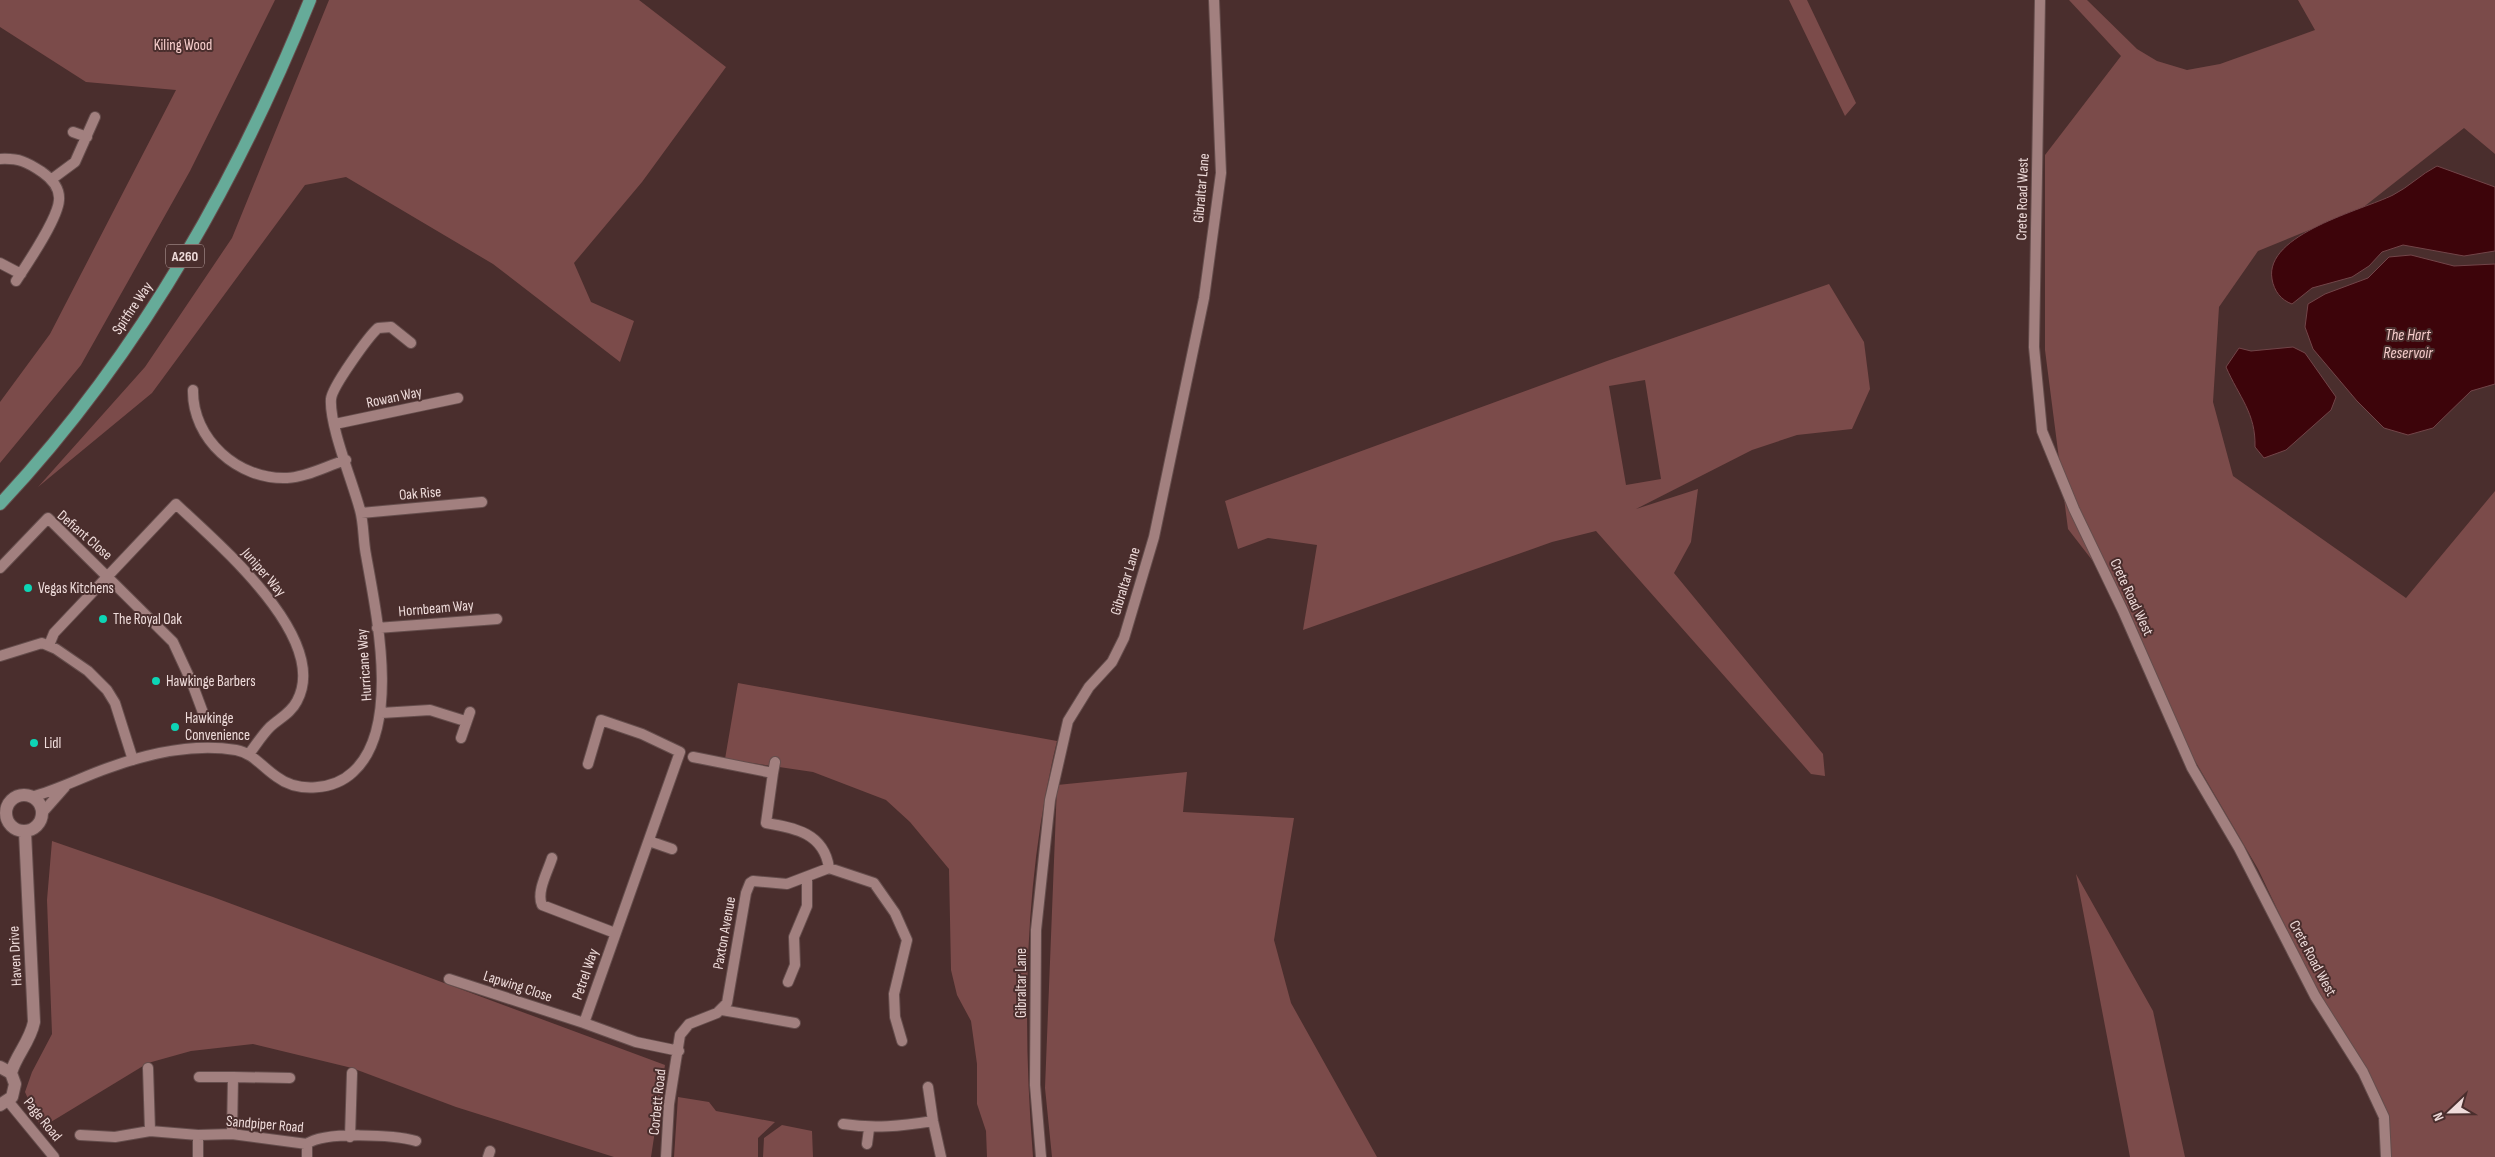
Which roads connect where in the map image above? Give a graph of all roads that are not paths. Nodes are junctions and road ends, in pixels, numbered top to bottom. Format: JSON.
{"nodes":[{"id":1,"x":310,"y":0,"type":"edge"},
{"id":2,"x":1214,"y":0,"type":"edge"},
{"id":3,"x":2040,"y":0,"type":"edge"},
{"id":4,"x":95,"y":117,"type":"dead end"},
{"id":5,"x":73,"y":132,"type":"dead end"},
{"id":6,"x":87,"y":137,"type":"junction"},
{"id":7,"x":0,"y":160,"type":"edge"},
{"id":8,"x":52,"y":179,"type":"junction"},
{"id":9,"x":0,"y":263,"type":"edge"},
{"id":10,"x":411,"y":342,"type":"dead end"},
{"id":11,"x":193,"y":390,"type":"dead end"},
{"id":12,"x":458,"y":398,"type":"dead end"},
{"id":13,"x":335,"y":424,"type":"junction"},
{"id":14,"x":346,"y":460,"type":"junction"},
{"id":15,"x":482,"y":502,"type":"dead end"},
{"id":16,"x":0,"y":504,"type":"edge"},
{"id":17,"x":361,"y":513,"type":"junction"},
{"id":18,"x":0,"y":568,"type":"edge"},
{"id":19,"x":109,"y":576,"type":"junction"},
{"id":20,"x":497,"y":619,"type":"dead end"},
{"id":21,"x":377,"y":628,"type":"junction"},
{"id":22,"x":50,"y":645,"type":"junction"},
{"id":23,"x":0,"y":656,"type":"edge"},
{"id":24,"x":381,"y":713,"type":"junction"},
{"id":25,"x":205,"y":718,"type":"dead end"},
{"id":26,"x":461,"y":738,"type":"dead end"},
{"id":27,"x":249,"y":754,"type":"junction"},
{"id":28,"x":693,"y":757,"type":"dead end"},
{"id":29,"x":133,"y":760,"type":"junction"},
{"id":30,"x":775,"y":762,"type":"dead end"},
{"id":31,"x":588,"y":764,"type":"dead end"},
{"id":32,"x":772,"y":773,"type":"junction"},
{"id":33,"x":66,"y":787,"type":"junction"},
{"id":34,"x":31,"y":797,"type":"junction"},
{"id":35,"x":3,"y":807,"type":"edge"},
{"id":36,"x":42,"y":813,"type":"junction"},
{"id":37,"x":25,"y":832,"type":"junction"},
{"id":38,"x":649,"y":841,"type":"junction"},
{"id":39,"x":672,"y":849,"type":"dead end"},
{"id":40,"x":552,"y":858,"type":"dead end"},
{"id":41,"x":829,"y":868,"type":"junction"},
{"id":42,"x":807,"y":878,"type":"junction"},
{"id":43,"x":615,"y":933,"type":"junction"},
{"id":44,"x":449,"y":979,"type":"dead end"},
{"id":45,"x":788,"y":982,"type":"dead end"},
{"id":46,"x":722,"y":1010,"type":"junction"},
{"id":47,"x":584,"y":1023,"type":"junction"},
{"id":48,"x":795,"y":1023,"type":"dead end"},
{"id":49,"x":902,"y":1041,"type":"dead end"},
{"id":50,"x":679,"y":1052,"type":"junction"},
{"id":51,"x":148,"y":1068,"type":"dead end"},
{"id":52,"x":5,"y":1070,"type":"edge"},
{"id":53,"x":352,"y":1073,"type":"dead end"},
{"id":54,"x":200,"y":1077,"type":"dead end"},
{"id":55,"x":234,"y":1077,"type":"junction"},
{"id":56,"x":290,"y":1078,"type":"dead end"},
{"id":57,"x":928,"y":1087,"type":"dead end"},
{"id":58,"x":4,"y":1103,"type":"edge"},
{"id":59,"x":933,"y":1121,"type":"junction"},
{"id":60,"x":843,"y":1124,"type":"dead end"},
{"id":61,"x":868,"y":1128,"type":"junction"},
{"id":62,"x":150,"y":1132,"type":"junction"},
{"id":63,"x":232,"y":1134,"type":"junction"},
{"id":64,"x":80,"y":1135,"type":"dead end"},
{"id":65,"x":198,"y":1135,"type":"junction"},
{"id":66,"x":350,"y":1137,"type":"junction"},
{"id":67,"x":416,"y":1141,"type":"dead end"},
{"id":68,"x":307,"y":1144,"type":"junction"},
{"id":69,"x":867,"y":1144,"type":"dead end"},
{"id":70,"x":54,"y":1157,"type":"edge"},
{"id":71,"x":198,"y":1157,"type":"edge"},
{"id":72,"x":308,"y":1157,"type":"edge"},
{"id":73,"x":666,"y":1157,"type":"edge"},
{"id":74,"x":940,"y":1157,"type":"edge"},
{"id":75,"x":1041,"y":1157,"type":"edge"},
{"id":76,"x":2386,"y":1157,"type":"edge"}],
"edges":[{"from":1,"to":16,"type":"main road","name":"Spitfire Way","number":"A260"},
{"from":2,"to":75,"type":"street","name":"Gibraltar Lane"},
{"from":3,"to":76,"type":"street","name":"Crete Road West"},
{"from":4,"to":6,"type":"street"},
{"from":5,"to":6,"type":"street"},
{"from":6,"to":8,"type":"street"},
{"from":7,"to":8,"type":"street"},
{"from":8,"to":9,"type":"street"},
{"from":10,"to":13,"type":"street","name":"Hurricane Way"},
{"from":11,"to":14,"type":"street"},
{"from":12,"to":13,"type":"street","name":"Rowan Way"},
{"from":13,"to":14,"type":"street","name":"Hurricane Way"},
{"from":14,"to":17,"type":"street","name":"Hurricane Way"},
{"from":15,"to":17,"type":"street","name":"Oak Rise"},
{"from":17,"to":21,"type":"street","name":"Hurricane Way"},
{"from":18,"to":19,"type":"street","name":"Defiant Close"},
{"from":19,"to":22,"type":"street","name":"Defiant Close"},
{"from":19,"to":25,"type":"street","name":"Defiant Close"},
{"from":19,"to":27,"type":"street","name":"Juniper Way"},
{"from":20,"to":21,"type":"street","name":"Hornbeam Way"},
{"from":21,"to":24,"type":"street","name":"Hurricane Way"},
{"from":22,"to":23,"type":"street"},
{"from":22,"to":29,"type":"street"},
{"from":24,"to":26,"type":"street"},
{"from":24,"to":27,"type":"street","name":"Hurricane Way"},
{"from":27,"to":29,"type":"street","name":"Hurricane Way"},
{"from":28,"to":32,"type":"street"},
{"from":29,"to":33,"type":"street","name":"Hurricane Way"},
{"from":30,"to":32,"type":"street"},
{"from":31,"to":38,"type":"street","name":"Petrel Way"},
{"from":32,"to":41,"type":"street"},
{"from":33,"to":34,"type":"street","name":"Hurricane Way"},
{"from":33,"to":36,"type":"street","name":"Hurricane Way"},
{"from":34,"to":35,"type":"street"},
{"from":34,"to":36,"type":"street"},
{"from":35,"to":37,"type":"street"},
{"from":36,"to":37,"type":"street"},
{"from":37,"to":52,"type":"street","name":"Haven Drive"},
{"from":38,"to":39,"type":"street"},
{"from":38,"to":43,"type":"street","name":"Petrel Way"},
{"from":40,"to":43,"type":"street"},
{"from":41,"to":42,"type":"street","name":"Paxton Avenue"},
{"from":41,"to":49,"type":"street"},
{"from":42,"to":45,"type":"street"},
{"from":42,"to":46,"type":"street","name":"Paxton Avenue"},
{"from":43,"to":47,"type":"street","name":"Petrel Way"},
{"from":44,"to":47,"type":"street","name":"Lapwing Close"},
{"from":46,"to":48,"type":"street"},
{"from":46,"to":50,"type":"street"},
{"from":47,"to":50,"type":"street","name":"Petrel Way"},
{"from":50,"to":73,"type":"street","name":"Corbett Road"},
{"from":51,"to":62,"type":"street"},
{"from":52,"to":58,"type":"street","name":"Haven Drive"},
{"from":53,"to":66,"type":"street"},
{"from":54,"to":55,"type":"street"},
{"from":55,"to":56,"type":"street"},
{"from":55,"to":63,"type":"street"},
{"from":57,"to":59,"type":"street"},
{"from":58,"to":70,"type":"street","name":"Page Road"},
{"from":59,"to":61,"type":"street"},
{"from":59,"to":74,"type":"street"},
{"from":60,"to":61,"type":"street"},
{"from":61,"to":69,"type":"street"},
{"from":62,"to":64,"type":"street","name":"Sandpiper Road"},
{"from":62,"to":65,"type":"street","name":"Sandpiper Road"},
{"from":63,"to":65,"type":"street","name":"Sandpiper Road"},
{"from":63,"to":68,"type":"street","name":"Sandpiper Road"},
{"from":65,"to":71,"type":"street"},
{"from":66,"to":67,"type":"street","name":"Sandpiper Road"},
{"from":66,"to":68,"type":"street","name":"Sandpiper Road"},
{"from":68,"to":72,"type":"street"}]}
